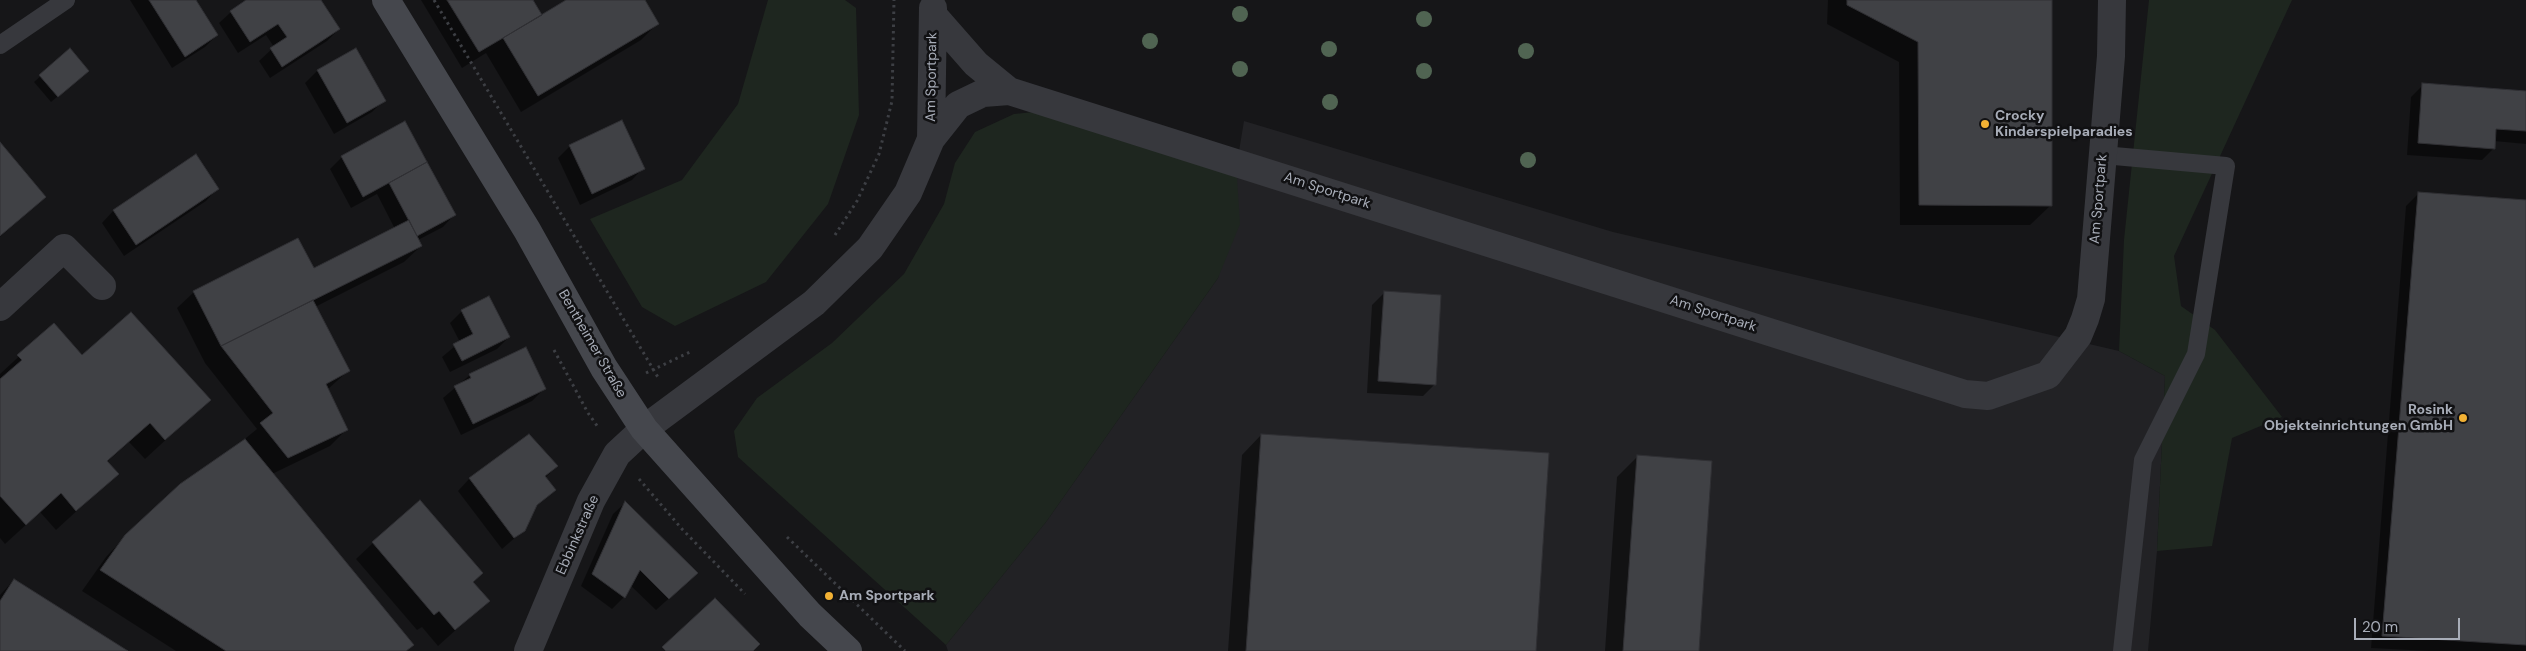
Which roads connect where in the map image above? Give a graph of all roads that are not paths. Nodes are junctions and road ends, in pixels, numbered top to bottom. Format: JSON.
{"nodes":[{"id":1,"x":66,"y":0,"type":"edge"},
{"id":2,"x":386,"y":0,"type":"edge"},
{"id":3,"x":2112,"y":0,"type":"edge"},
{"id":4,"x":933,"y":8,"type":"edge"},
{"id":5,"x":0,"y":44,"type":"edge"},
{"id":6,"x":1009,"y":90,"type":"junction"},
{"id":7,"x":932,"y":138,"type":"junction"},
{"id":8,"x":2103,"y":155,"type":"junction"},
{"id":9,"x":102,"y":286,"type":"dead end"},
{"id":10,"x":0,"y":307,"type":"edge"},
{"id":11,"x":644,"y":429,"type":"junction"},
{"id":12,"x":528,"y":651,"type":"edge"},
{"id":13,"x":848,"y":651,"type":"edge"},
{"id":14,"x":2122,"y":651,"type":"edge"}],
"edges":[{"from":1,"to":5,"type":"lane"},
{"from":2,"to":11,"type":"street","name":"Bentheimer Straße"},
{"from":3,"to":8,"type":"street","name":"Am Sportpark"},
{"from":4,"to":6,"type":"street","name":"Am Sportpark"},
{"from":4,"to":7,"type":"street","name":"Am Sportpark"},
{"from":6,"to":7,"type":"street","name":"Am Sportpark"},
{"from":6,"to":8,"type":"street","name":"Am Sportpark"},
{"from":7,"to":11,"type":"street","name":"Am Sportpark"},
{"from":8,"to":14,"type":"lane"},
{"from":9,"to":10,"type":"street"},
{"from":11,"to":12,"type":"street","name":"Ebbinkstraße"},
{"from":11,"to":13,"type":"street","name":"Bentheimer Straße"}]}
